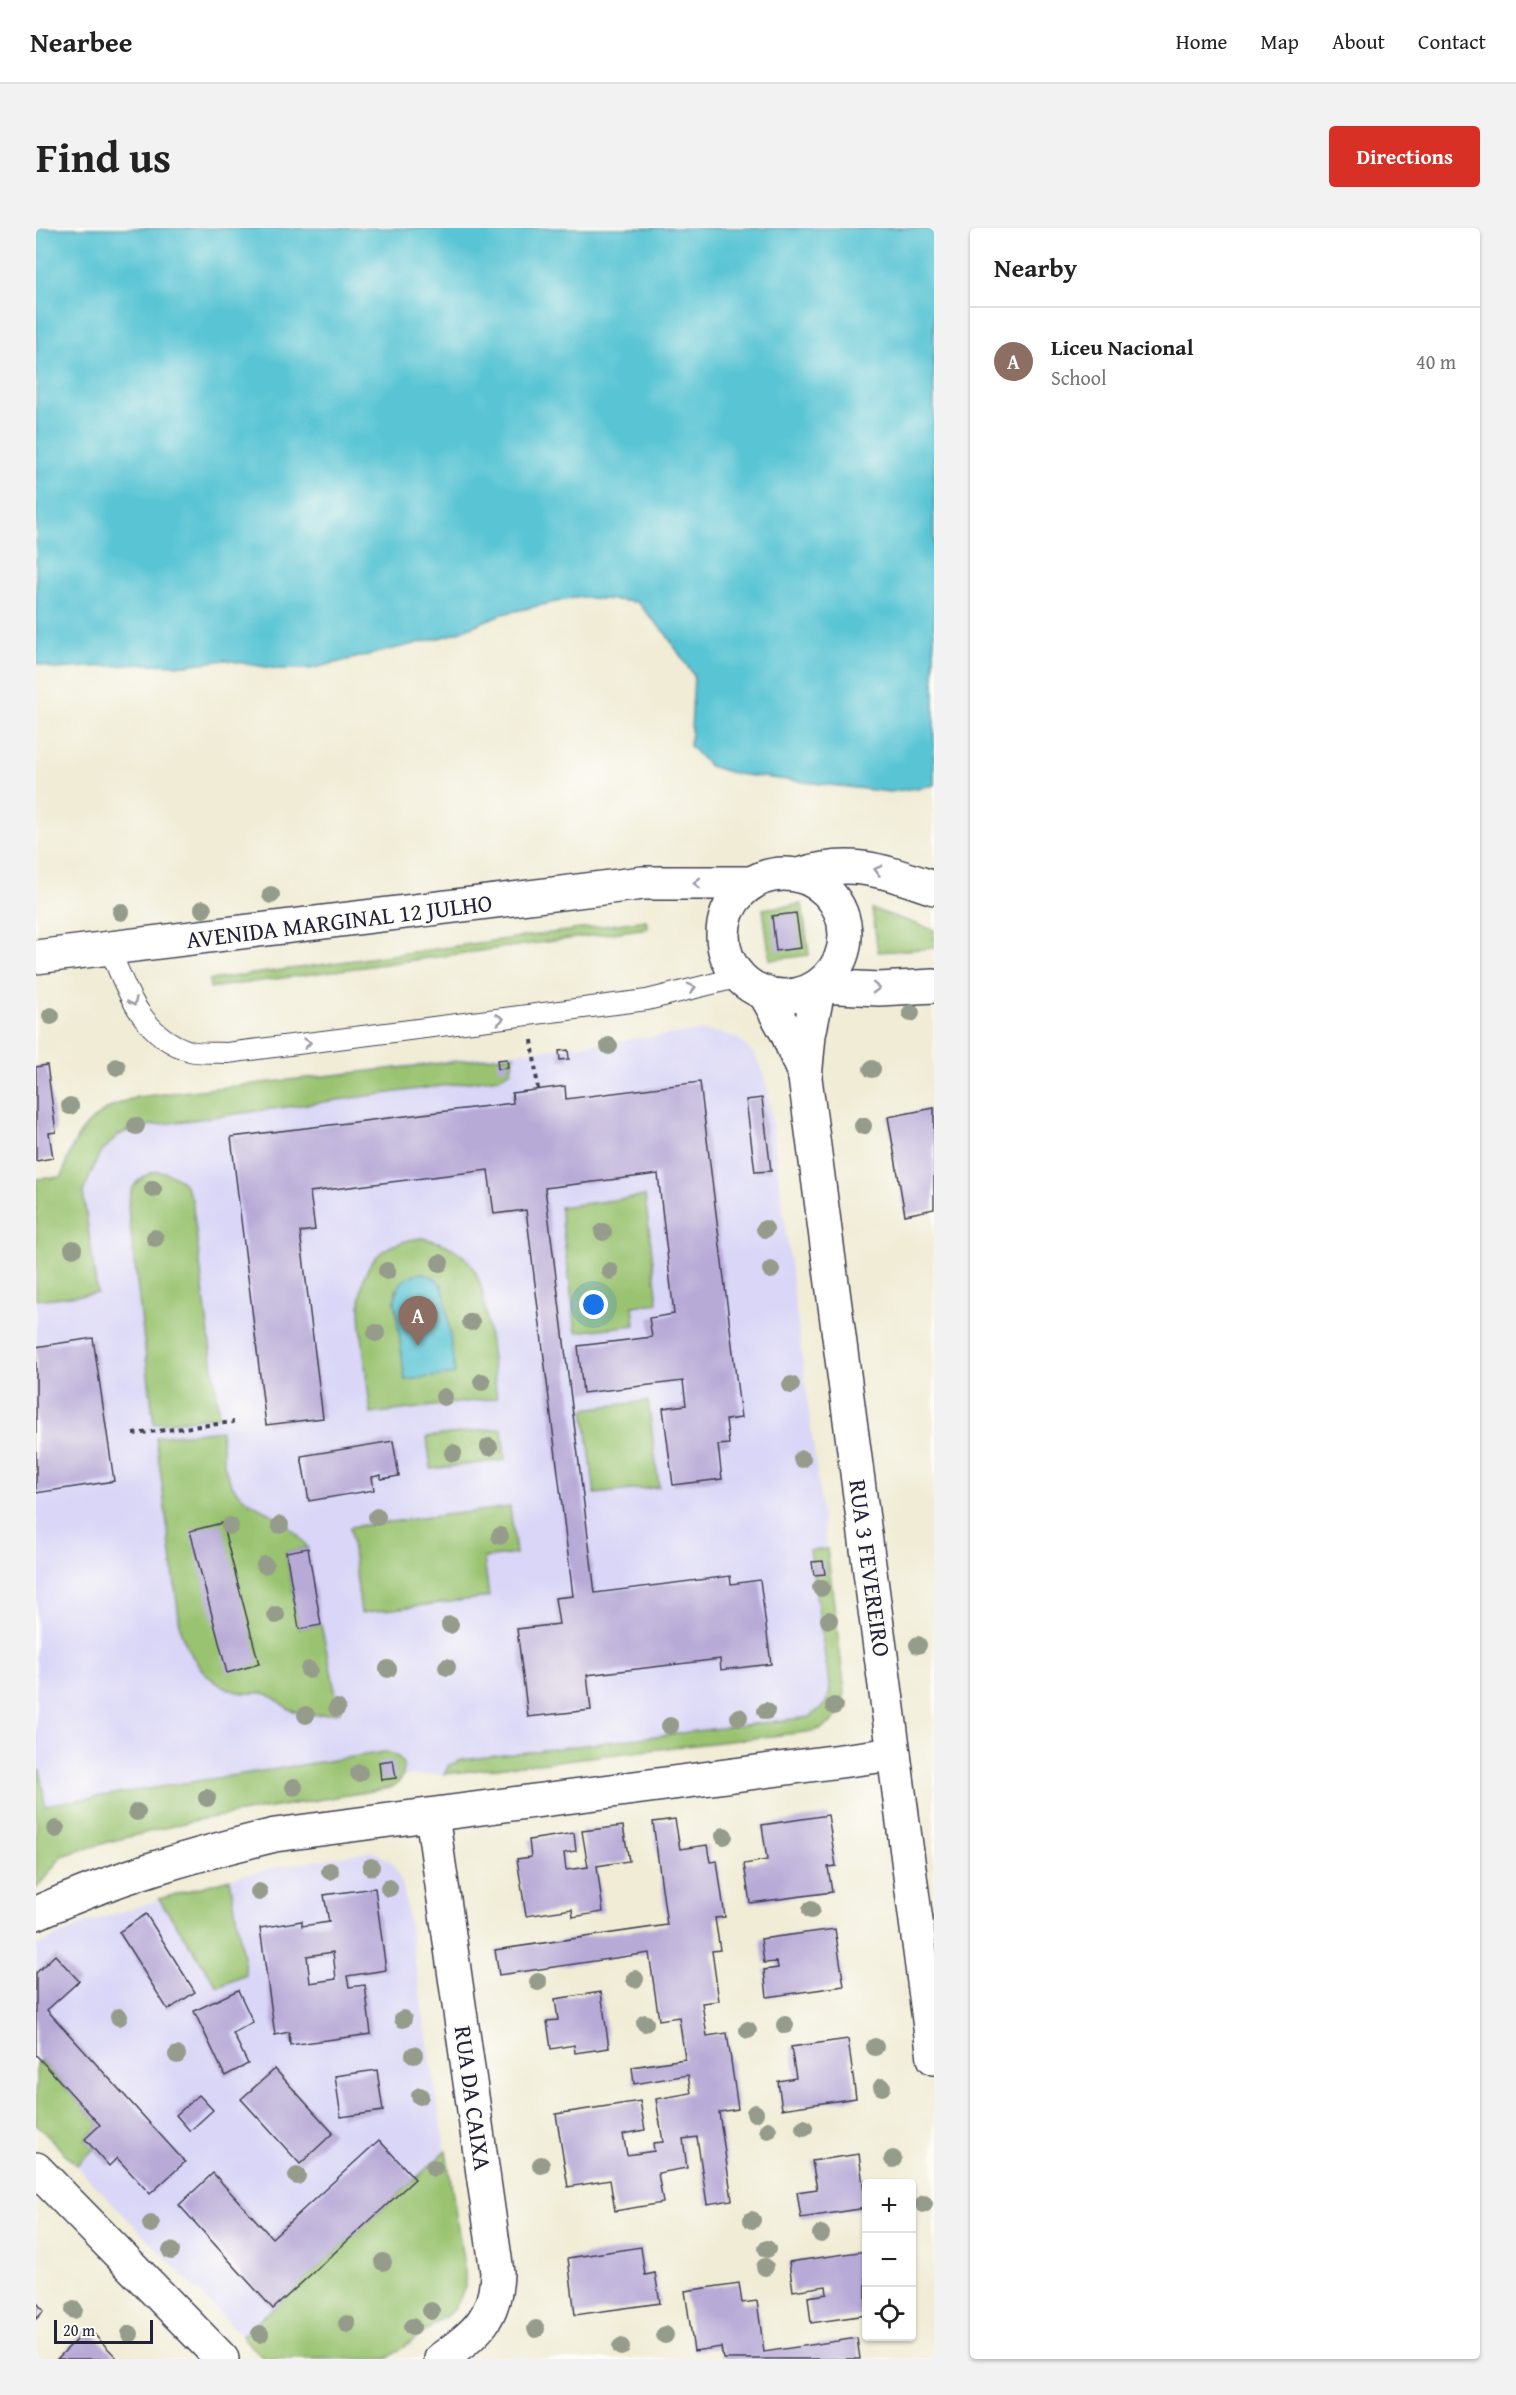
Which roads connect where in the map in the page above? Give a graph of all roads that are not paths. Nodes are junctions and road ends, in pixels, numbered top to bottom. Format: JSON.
{"nodes":[{"id":1,"x":799,"y":875,"type":"junction"},
{"id":2,"x":752,"y":882,"type":"junction"},
{"id":3,"x":934,"y":888,"type":"edge"},
{"id":4,"x":109,"y":948,"type":"junction"},
{"id":5,"x":36,"y":957,"type":"edge"},
{"id":6,"x":752,"y":984,"type":"junction"},
{"id":7,"x":819,"y":986,"type":"junction"},
{"id":8,"x":934,"y":986,"type":"edge"},
{"id":9,"x":805,"y":1078,"type":"junction"},
{"id":10,"x":894,"y":1754,"type":"junction"},
{"id":11,"x":432,"y":1815,"type":"junction"},
{"id":12,"x":36,"y":1913,"type":"edge"},
{"id":13,"x":934,"y":2058,"type":"edge"},
{"id":14,"x":36,"y":2169,"type":"edge"},
{"id":15,"x":222,"y":2359,"type":"edge"},
{"id":16,"x":441,"y":2359,"type":"edge"}],
"edges":[{"from":1,"to":2,"type":"street"},
{"from":3,"to":1,"type":"street","one_way":true},
{"from":1,"to":7,"type":"street"},
{"from":2,"to":4,"type":"street","name":"AVENIDA MARGINAL 12 JULHO","one_way":true},
{"from":2,"to":6,"type":"street"},
{"from":4,"to":5,"type":"street","name":"AVENIDA MARGINAL 12 JULHO"},
{"from":4,"to":6,"type":"lane","one_way":true},
{"from":6,"to":7,"type":"street"},
{"from":6,"to":9,"type":"street"},
{"from":7,"to":8,"type":"street","one_way":true},
{"from":7,"to":9,"type":"street"},
{"from":9,"to":10,"type":"street","name":"RUA 3 FEVEREIRO"},
{"from":10,"to":11,"type":"street"},
{"from":10,"to":13,"type":"street","name":"RUA 3 FEVEREIRO"},
{"from":11,"to":12,"type":"street"},
{"from":11,"to":16,"type":"street","name":"RUA DA CAIXA"},
{"from":14,"to":15,"type":"street"}]}
